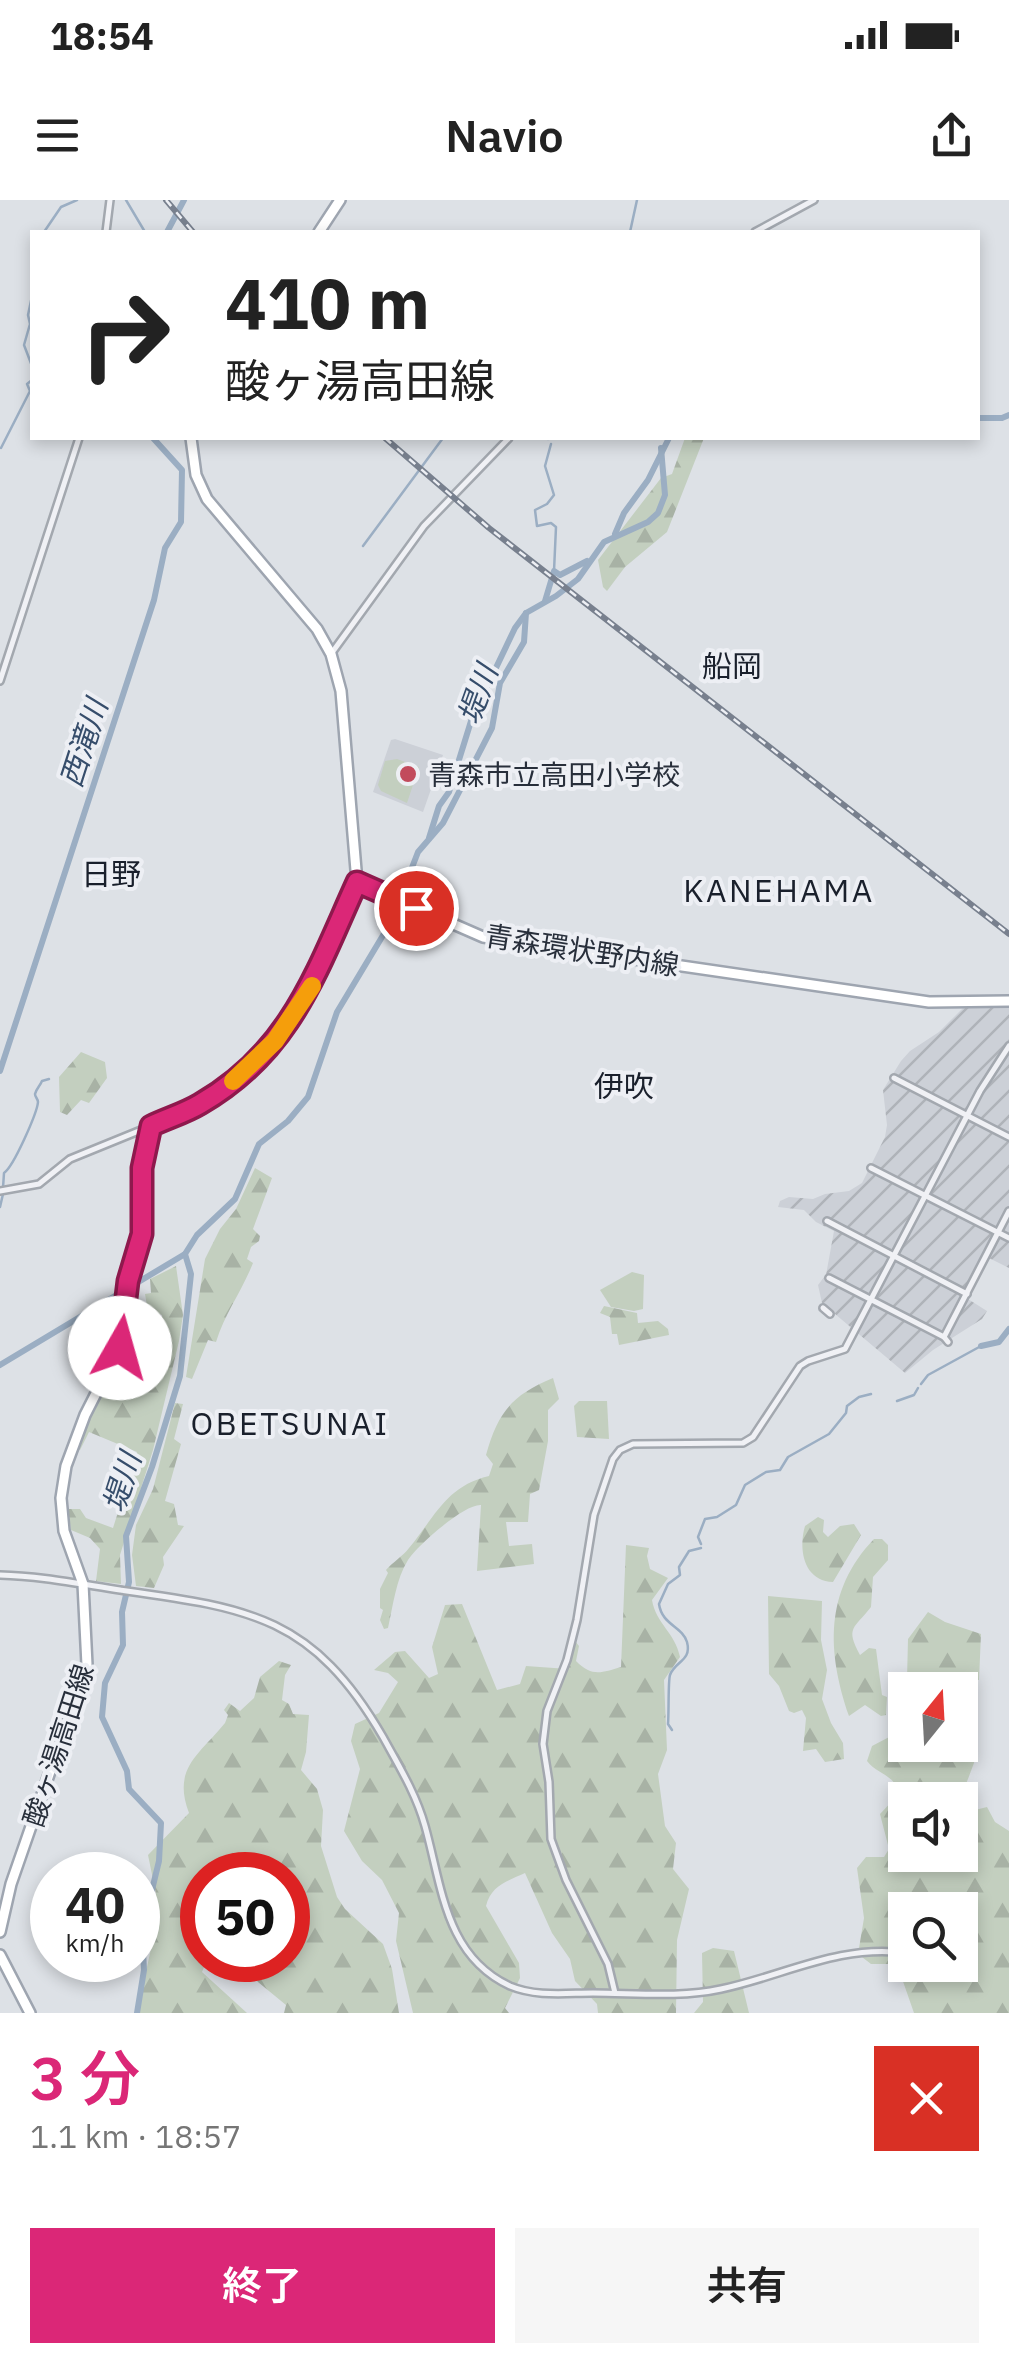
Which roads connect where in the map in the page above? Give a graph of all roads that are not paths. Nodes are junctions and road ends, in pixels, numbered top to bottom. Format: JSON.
{"nodes":[{"id":1,"x":110,"y":200,"type":"edge"},
{"id":2,"x":340,"y":200,"type":"edge"},
{"id":3,"x":814,"y":200,"type":"edge"},
{"id":4,"x":106,"y":230,"type":"edge"},
{"id":5,"x":320,"y":230,"type":"edge"},
{"id":6,"x":759,"y":230,"type":"edge"},
{"id":7,"x":79,"y":440,"type":"edge"},
{"id":8,"x":191,"y":440,"type":"edge"},
{"id":9,"x":507,"y":440,"type":"edge"},
{"id":10,"x":331,"y":654,"type":"junction"},
{"id":11,"x":0,"y":681,"type":"edge"},
{"id":12,"x":357,"y":882,"type":"junction"},
{"id":13,"x":1009,"y":1001,"type":"edge"},
{"id":14,"x":1009,"y":1046,"type":"edge"},
{"id":15,"x":894,"y":1078,"type":"dead end"},
{"id":16,"x":968,"y":1116,"type":"junction"},
{"id":17,"x":151,"y":1126,"type":"junction"},
{"id":18,"x":1009,"y":1137,"type":"edge"},
{"id":19,"x":871,"y":1168,"type":"dead end"},
{"id":20,"x":0,"y":1191,"type":"edge"},
{"id":21,"x":926,"y":1196,"type":"junction"},
{"id":22,"x":1009,"y":1210,"type":"edge"},
{"id":23,"x":827,"y":1222,"type":"dead end"},
{"id":24,"x":998,"y":1232,"type":"junction"},
{"id":25,"x":1009,"y":1238,"type":"edge"},
{"id":26,"x":895,"y":1257,"type":"junction"},
{"id":27,"x":829,"y":1278,"type":"dead end"},
{"id":28,"x":967,"y":1294,"type":"junction"},
{"id":29,"x":872,"y":1301,"type":"junction"},
{"id":30,"x":822,"y":1308,"type":"dead end"},
{"id":31,"x":830,"y":1314,"type":"dead end"},
{"id":32,"x":0,"y":1575,"type":"edge"},
{"id":33,"x":83,"y":1584,"type":"junction"},
{"id":34,"x":0,"y":1932,"type":"edge"},
{"id":35,"x":888,"y":1952,"type":"edge"},
{"id":36,"x":0,"y":1955,"type":"edge"},
{"id":37,"x":615,"y":1993,"type":"junction"},
{"id":38,"x":30,"y":2013,"type":"edge"}],
"edges":[{"from":1,"to":4,"type":"street"},
{"from":2,"to":5,"type":"main road"},
{"from":3,"to":6,"type":"street"},
{"from":7,"to":11,"type":"street"},
{"from":8,"to":10,"type":"main road"},
{"from":9,"to":10,"type":"street"},
{"from":10,"to":12,"type":"main road"},
{"from":12,"to":13,"type":"main road","name":"青森環状野内線"},
{"from":12,"to":17,"type":"main road"},
{"from":14,"to":16,"type":"street"},
{"from":15,"to":16,"type":"street"},
{"from":16,"to":18,"type":"street"},
{"from":16,"to":21,"type":"street"},
{"from":17,"to":20,"type":"street"},
{"from":17,"to":33,"type":"main road","name":"酸ヶ湯高田線"},
{"from":19,"to":21,"type":"street"},
{"from":21,"to":24,"type":"street"},
{"from":21,"to":26,"type":"street"},
{"from":22,"to":24,"type":"street"},
{"from":23,"to":26,"type":"street"},
{"from":24,"to":25,"type":"street"},
{"from":24,"to":28,"type":"street"},
{"from":26,"to":28,"type":"street"},
{"from":26,"to":29,"type":"street"},
{"from":27,"to":29,"type":"street"},
{"from":28,"to":29,"type":"street"},
{"from":29,"to":37,"type":"street"},
{"from":30,"to":31,"type":"street"},
{"from":32,"to":33,"type":"street"},
{"from":33,"to":34,"type":"main road","name":"酸ヶ湯高田線"},
{"from":33,"to":37,"type":"street"},
{"from":35,"to":37,"type":"street"},
{"from":36,"to":38,"type":"main road"}]}
